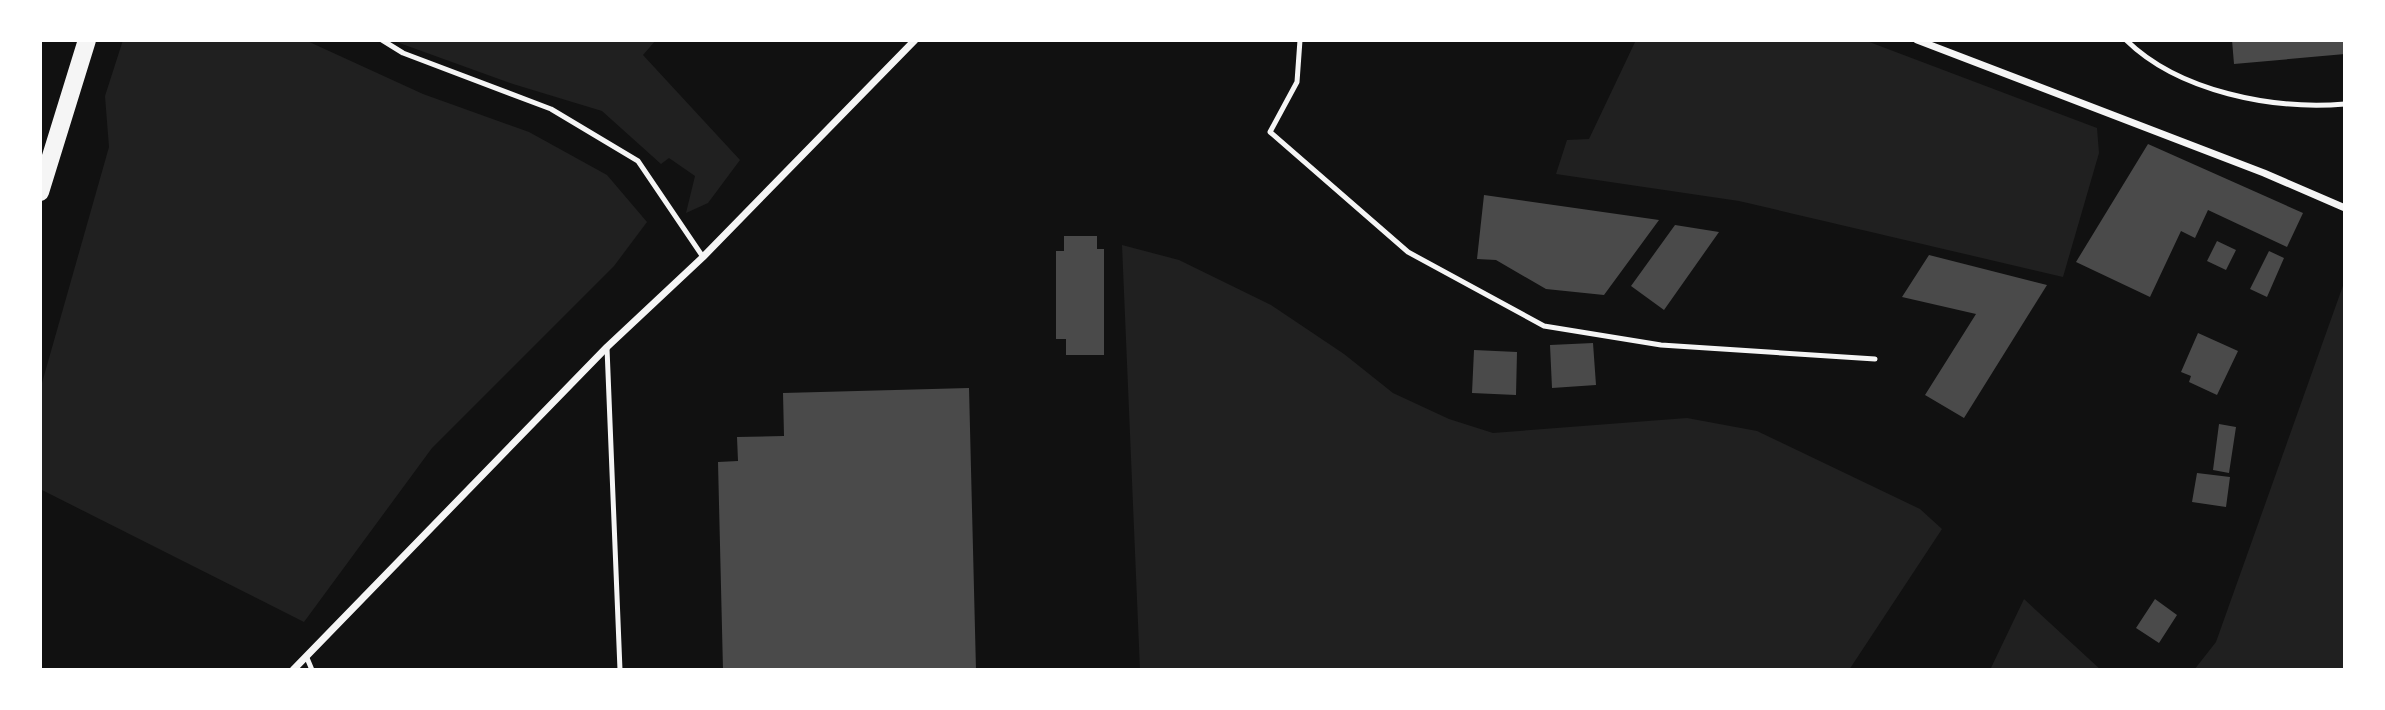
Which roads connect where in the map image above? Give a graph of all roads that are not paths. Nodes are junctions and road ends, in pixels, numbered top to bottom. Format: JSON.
{"nodes":[{"id":1,"x":87,"y":40,"type":"edge"},
{"id":2,"x":382,"y":40,"type":"edge"},
{"id":3,"x":915,"y":40,"type":"edge"},
{"id":4,"x":1300,"y":40,"type":"edge"},
{"id":5,"x":1917,"y":40,"type":"edge"},
{"id":6,"x":2126,"y":40,"type":"edge"},
{"id":7,"x":2345,"y":104,"type":"edge"},
{"id":8,"x":40,"y":192,"type":"edge"},
{"id":9,"x":2345,"y":208,"type":"edge"},
{"id":10,"x":703,"y":257,"type":"junction"},
{"id":11,"x":607,"y":347,"type":"junction"},
{"id":12,"x":1875,"y":359,"type":"dead end"},
{"id":13,"x":307,"y":658,"type":"junction"},
{"id":14,"x":293,"y":670,"type":"edge"},
{"id":15,"x":312,"y":670,"type":"edge"},
{"id":16,"x":620,"y":670,"type":"edge"}],
"edges":[{"from":1,"to":8,"type":"main road"},
{"from":2,"to":10,"type":"lane"},
{"from":3,"to":10,"type":"street"},
{"from":4,"to":12,"type":"lane"},
{"from":5,"to":9,"type":"street"},
{"from":6,"to":7,"type":"lane"},
{"from":10,"to":11,"type":"street"},
{"from":11,"to":13,"type":"street"},
{"from":11,"to":16,"type":"lane"},
{"from":13,"to":14,"type":"street"},
{"from":13,"to":15,"type":"lane"}]}
